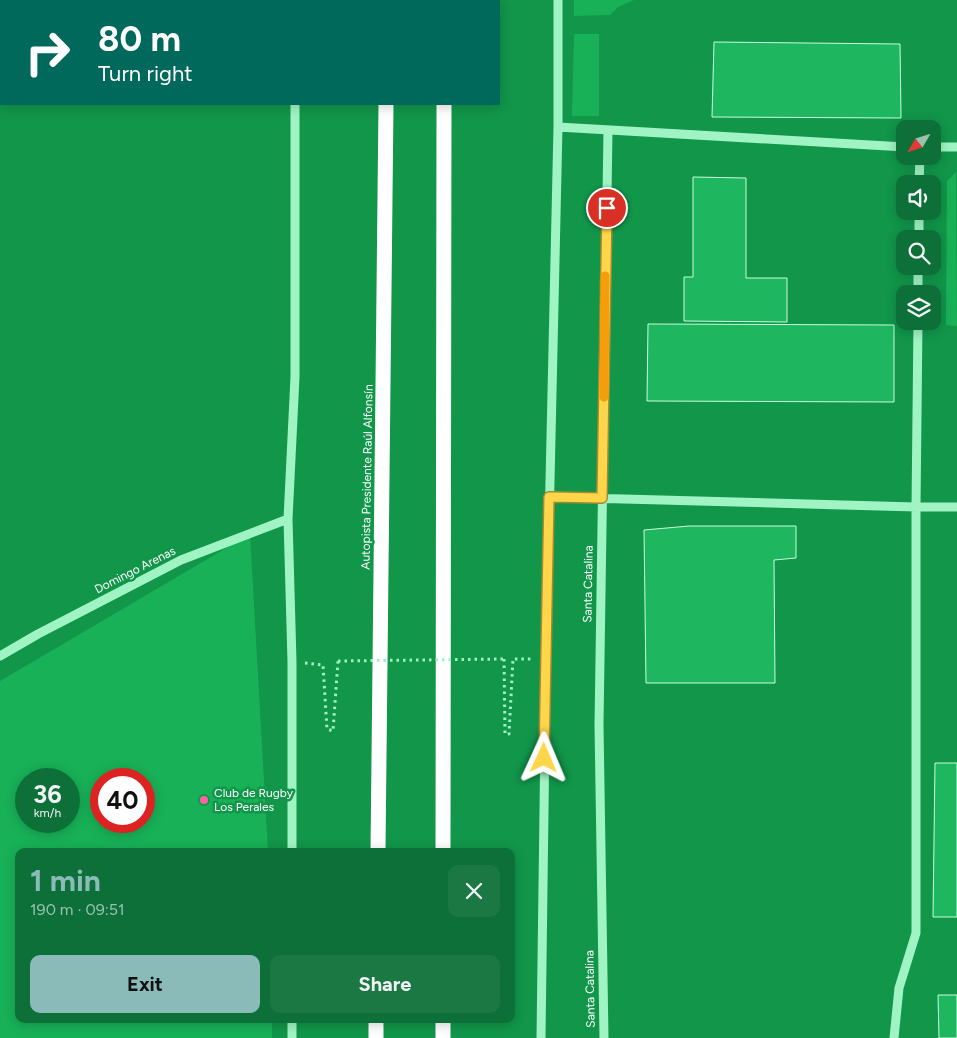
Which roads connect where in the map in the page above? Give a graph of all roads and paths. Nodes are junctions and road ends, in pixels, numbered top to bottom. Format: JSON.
{"nodes":[{"id":1,"x":558,"y":0,"type":"edge"},
{"id":2,"x":295,"y":105,"type":"edge"},
{"id":3,"x":386,"y":105,"type":"edge"},
{"id":4,"x":444,"y":108,"type":"edge"},
{"id":5,"x":558,"y":127,"type":"junction"},
{"id":6,"x":608,"y":130,"type":"junction"},
{"id":7,"x":896,"y":146,"type":"edge"},
{"id":8,"x":941,"y":147,"type":"edge"},
{"id":9,"x":957,"y":147,"type":"edge"},
{"id":10,"x":918,"y":330,"type":"edge"},
{"id":11,"x":549,"y":497,"type":"junction"},
{"id":12,"x":602,"y":498,"type":"junction"},
{"id":13,"x":916,"y":507,"type":"junction"},
{"id":14,"x":957,"y":507,"type":"edge"},
{"id":15,"x":288,"y":520,"type":"junction"},
{"id":16,"x":0,"y":656,"type":"edge"},
{"id":17,"x":546,"y":659,"type":"junction"},
{"id":18,"x":292,"y":662,"type":"junction"},
{"id":19,"x":292,"y":848,"type":"edge"},
{"id":20,"x":378,"y":848,"type":"edge"},
{"id":21,"x":444,"y":848,"type":"edge"},
{"id":22,"x":292,"y":1023,"type":"edge"},
{"id":23,"x":376,"y":1023,"type":"edge"},
{"id":24,"x":443,"y":1023,"type":"edge"},
{"id":25,"x":292,"y":1038,"type":"edge"},
{"id":26,"x":376,"y":1038,"type":"edge"},
{"id":27,"x":443,"y":1038,"type":"edge"},
{"id":28,"x":541,"y":1038,"type":"edge"},
{"id":29,"x":604,"y":1038,"type":"edge"},
{"id":30,"x":894,"y":1038,"type":"edge"}],
"edges":[{"from":1,"to":5,"type":"street"},
{"from":2,"to":15,"type":"street"},
{"from":3,"to":20,"type":"highway","name":"Autopista Presidente Raúl Alfonsín"},
{"from":4,"to":21,"type":"highway"},
{"from":5,"to":6,"type":"street"},
{"from":5,"to":11,"type":"street"},
{"from":6,"to":7,"type":"street"},
{"from":6,"to":12,"type":"street","name":"Santa Catalina"},
{"from":8,"to":9,"type":"street"},
{"from":10,"to":13,"type":"street"},
{"from":11,"to":12,"type":"street"},
{"from":11,"to":17,"type":"street"},
{"from":12,"to":13,"type":"street"},
{"from":12,"to":29,"type":"street","name":"Santa Catalina"},
{"from":13,"to":14,"type":"street"},
{"from":13,"to":30,"type":"street"},
{"from":15,"to":16,"type":"street","name":"Domingo Arenas"},
{"from":15,"to":18,"type":"street"},
{"from":17,"to":18,"type":"path","bridge":true},
{"from":17,"to":28,"type":"street"},
{"from":18,"to":19,"type":"street"},
{"from":22,"to":25,"type":"street"},
{"from":23,"to":26,"type":"highway"},
{"from":24,"to":27,"type":"highway"}]}
